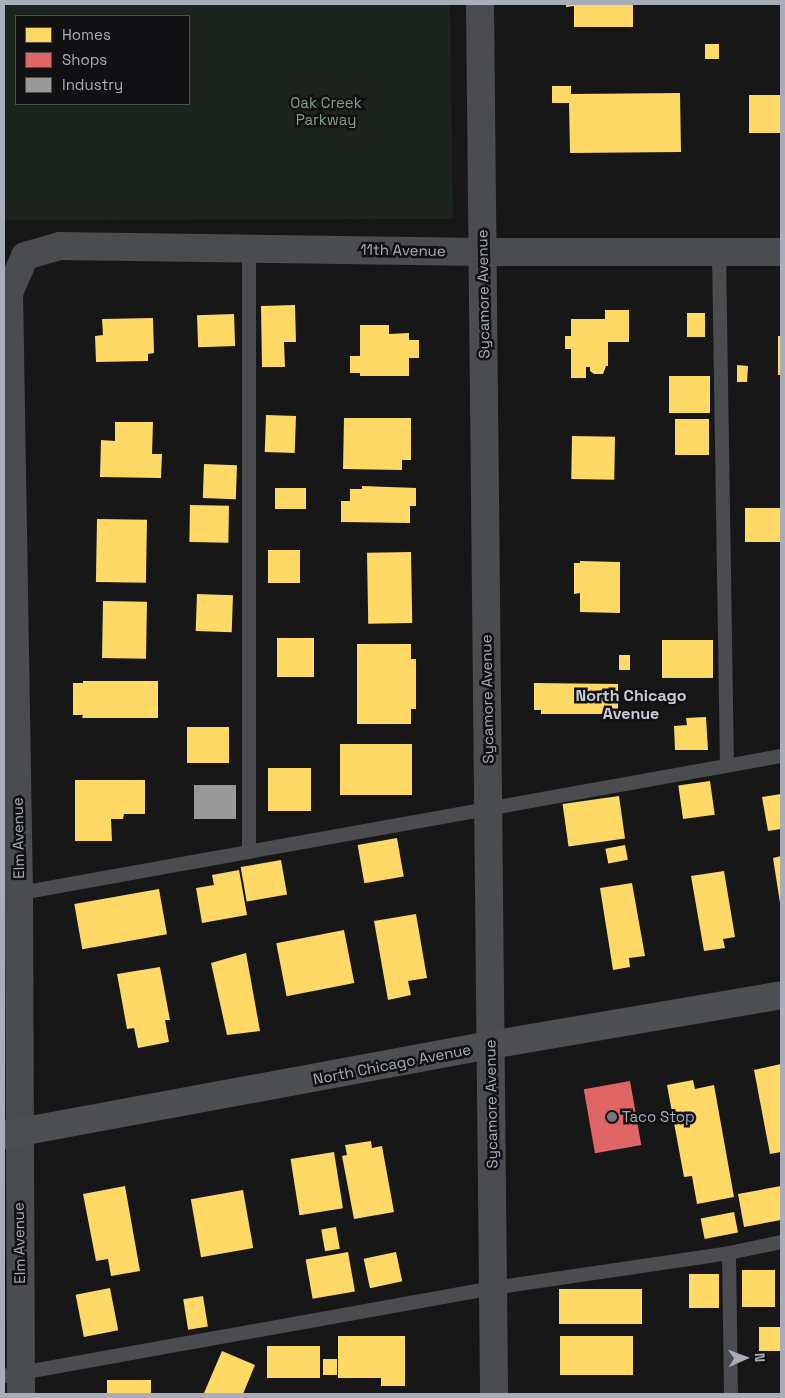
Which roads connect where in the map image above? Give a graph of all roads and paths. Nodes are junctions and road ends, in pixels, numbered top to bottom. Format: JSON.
{"nodes":[{"id":1,"x":480,"y":4,"type":"edge"},
{"id":2,"x":249,"y":247,"type":"junction"},
{"id":3,"x":483,"y":252,"type":"junction"},
{"id":4,"x":719,"y":252,"type":"junction"},
{"id":5,"x":781,"y":252,"type":"edge"},
{"id":6,"x":25,"y":256,"type":"joint"},
{"id":7,"x":781,"y":756,"type":"edge"},
{"id":8,"x":728,"y":766,"type":"junction"},
{"id":9,"x":488,"y":810,"type":"junction"},
{"id":10,"x":249,"y":852,"type":"junction"},
{"id":11,"x":11,"y":895,"type":"edge"},
{"id":12,"x":781,"y":995,"type":"edge"},
{"id":13,"x":490,"y":1045,"type":"junction"},
{"id":14,"x":11,"y":1134,"type":"edge"},
{"id":15,"x":781,"y":1242,"type":"edge"},
{"id":16,"x":729,"y":1253,"type":"junction"},
{"id":17,"x":493,"y":1288,"type":"junction"},
{"id":18,"x":15,"y":1381,"type":"edge"},
{"id":19,"x":494,"y":1394,"type":"edge"},
{"id":20,"x":731,"y":1394,"type":"edge"}],
"edges":[{"from":1,"to":3,"type":"street","name":"Sycamore Avenue"},
{"from":2,"to":3,"type":"street","name":"11th Avenue"},
{"from":2,"to":6,"type":"street","name":"11th Avenue"},
{"from":2,"to":10,"type":"lane"},
{"from":3,"to":4,"type":"street","name":"11th Avenue"},
{"from":3,"to":9,"type":"street","name":"Sycamore Avenue"},
{"from":4,"to":5,"type":"street","name":"11th Avenue"},
{"from":4,"to":8,"type":"lane"},
{"from":6,"to":11,"type":"street","name":"Elm Avenue"},
{"from":7,"to":8,"type":"lane"},
{"from":8,"to":9,"type":"lane"},
{"from":9,"to":10,"type":"lane"},
{"from":9,"to":13,"type":"street","name":"Sycamore Avenue"},
{"from":10,"to":11,"type":"lane"},
{"from":11,"to":14,"type":"street","name":"Elm Avenue"},
{"from":12,"to":13,"type":"main road","name":"North Chicago Avenue"},
{"from":13,"to":14,"type":"main road","name":"North Chicago Avenue"},
{"from":13,"to":17,"type":"street","name":"Sycamore Avenue"},
{"from":14,"to":18,"type":"street","name":"Elm Avenue"},
{"from":15,"to":16,"type":"lane"},
{"from":16,"to":17,"type":"lane"},
{"from":16,"to":20,"type":"lane"},
{"from":17,"to":18,"type":"lane"},
{"from":17,"to":19,"type":"street","name":"Sycamore Avenue"}]}
